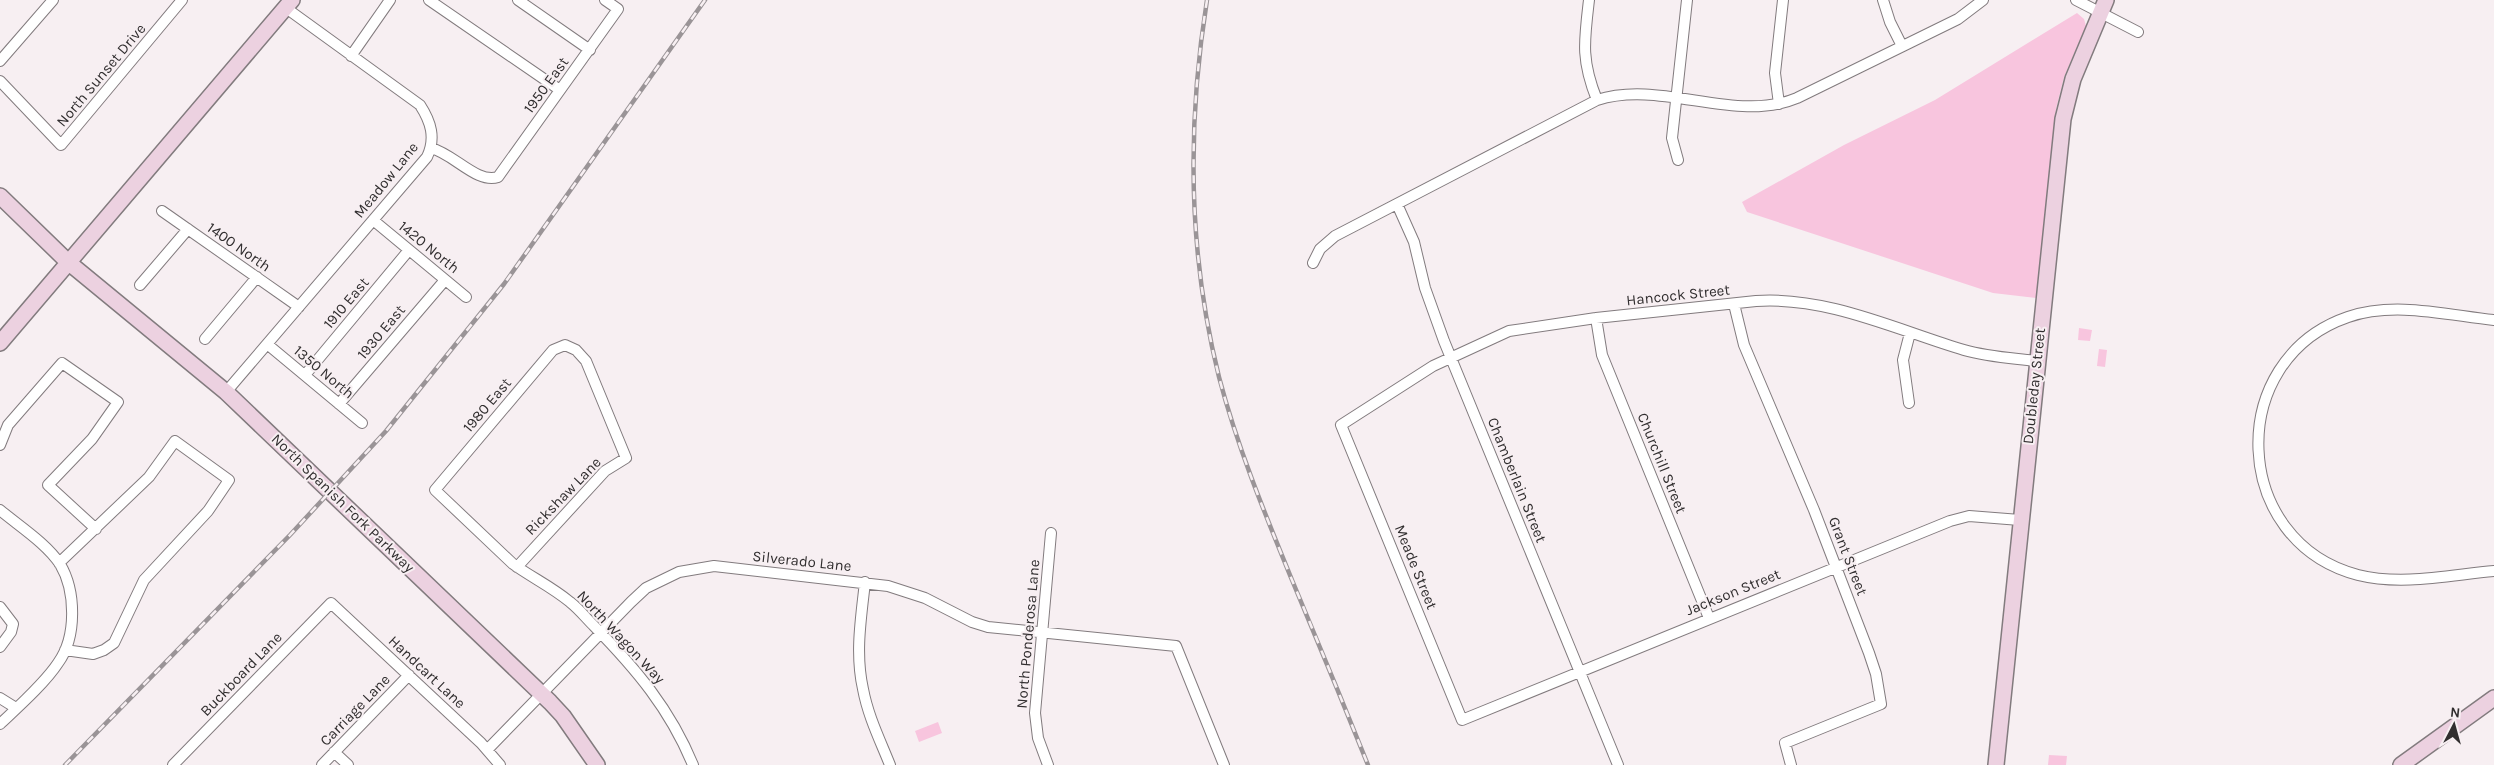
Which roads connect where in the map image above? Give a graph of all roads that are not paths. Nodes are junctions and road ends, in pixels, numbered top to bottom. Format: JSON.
{"nodes":[{"id":1,"x":53,"y":0,"type":"edge"},
{"id":2,"x":182,"y":0,"type":"edge"},
{"id":3,"x":390,"y":0,"type":"edge"},
{"id":4,"x":429,"y":0,"type":"edge"},
{"id":5,"x":518,"y":0,"type":"edge"},
{"id":6,"x":605,"y":0,"type":"edge"},
{"id":7,"x":1588,"y":0,"type":"edge"},
{"id":8,"x":1687,"y":0,"type":"edge"},
{"id":9,"x":1783,"y":0,"type":"edge"},
{"id":10,"x":1882,"y":0,"type":"edge"},
{"id":11,"x":1983,"y":0,"type":"edge"},
{"id":12,"x":2076,"y":0,"type":"edge"},
{"id":13,"x":289,"y":4,"type":"edge"},
{"id":14,"x":2103,"y":7,"type":"edge"},
{"id":15,"x":2138,"y":32,"type":"dead end"},
{"id":16,"x":1902,"y":46,"type":"junction"},
{"id":17,"x":590,"y":50,"type":"junction"},
{"id":18,"x":351,"y":56,"type":"junction"},
{"id":19,"x":0,"y":62,"type":"edge"},
{"id":20,"x":0,"y":81,"type":"edge"},
{"id":21,"x":560,"y":90,"type":"junction"},
{"id":22,"x":1676,"y":98,"type":"junction"},
{"id":23,"x":1596,"y":100,"type":"junction"},
{"id":24,"x":1780,"y":104,"type":"junction"},
{"id":25,"x":431,"y":148,"type":"junction"},
{"id":26,"x":1678,"y":160,"type":"dead end"},
{"id":27,"x":0,"y":196,"type":"edge"},
{"id":28,"x":1397,"y":204,"type":"junction"},
{"id":29,"x":162,"y":211,"type":"dead end"},
{"id":30,"x":373,"y":220,"type":"junction"},
{"id":31,"x":188,"y":229,"type":"junction"},
{"id":32,"x":409,"y":250,"type":"junction"},
{"id":33,"x":68,"y":262,"type":"junction"},
{"id":34,"x":1313,"y":263,"type":"dead end"},
{"id":35,"x":257,"y":277,"type":"junction"},
{"id":36,"x":445,"y":280,"type":"junction"},
{"id":37,"x":140,"y":285,"type":"dead end"},
{"id":38,"x":466,"y":296,"type":"dead end"},
{"id":39,"x":1734,"y":304,"type":"junction"},
{"id":40,"x":299,"y":307,"type":"junction"},
{"id":41,"x":1596,"y":318,"type":"junction"},
{"id":42,"x":2494,"y":320,"type":"edge"},
{"id":43,"x":1910,"y":333,"type":"junction"},
{"id":44,"x":205,"y":339,"type":"dead end"},
{"id":45,"x":0,"y":343,"type":"edge"},
{"id":46,"x":268,"y":344,"type":"junction"},
{"id":47,"x":565,"y":345,"type":"joint"},
{"id":48,"x":1451,"y":357,"type":"junction"},
{"id":49,"x":2036,"y":361,"type":"junction"},
{"id":50,"x":305,"y":375,"type":"junction"},
{"id":51,"x":226,"y":392,"type":"junction"},
{"id":52,"x":1910,"y":403,"type":"dead end"},
{"id":53,"x":339,"y":404,"type":"junction"},
{"id":54,"x":362,"y":423,"type":"dead end"},
{"id":55,"x":1341,"y":425,"type":"joint"},
{"id":56,"x":0,"y":445,"type":"edge"},
{"id":57,"x":435,"y":490,"type":"joint"},
{"id":58,"x":0,"y":510,"type":"edge"},
{"id":59,"x":2020,"y":520,"type":"junction"},
{"id":60,"x":96,"y":529,"type":"junction"},
{"id":61,"x":1051,"y":533,"type":"dead end"},
{"id":62,"x":59,"y":563,"type":"junction"},
{"id":63,"x":517,"y":567,"type":"junction"},
{"id":64,"x":1835,"y":568,"type":"junction"},
{"id":65,"x":2494,"y":571,"type":"edge"},
{"id":66,"x":865,"y":582,"type":"junction"},
{"id":67,"x":331,"y":603,"type":"joint"},
{"id":68,"x":0,"y":607,"type":"edge"},
{"id":69,"x":1709,"y":618,"type":"junction"},
{"id":70,"x":600,"y":632,"type":"junction"},
{"id":71,"x":1042,"y":633,"type":"junction"},
{"id":72,"x":0,"y":647,"type":"edge"},
{"id":73,"x":65,"y":650,"type":"junction"},
{"id":74,"x":1579,"y":672,"type":"junction"},
{"id":75,"x":409,"y":675,"type":"junction"},
{"id":76,"x":541,"y":693,"type":"junction"},
{"id":77,"x":0,"y":698,"type":"edge"},
{"id":78,"x":2494,"y":698,"type":"edge"},
{"id":79,"x":16,"y":708,"type":"junction"},
{"id":80,"x":1462,"y":720,"type":"joint"},
{"id":81,"x":0,"y":724,"type":"edge"},
{"id":82,"x":487,"y":750,"type":"junction"},
{"id":83,"x":334,"y":752,"type":"junction"},
{"id":84,"x":173,"y":765,"type":"edge"},
{"id":85,"x":322,"y":765,"type":"edge"},
{"id":86,"x":348,"y":765,"type":"edge"},
{"id":87,"x":500,"y":765,"type":"edge"},
{"id":88,"x":597,"y":765,"type":"edge"},
{"id":89,"x":693,"y":765,"type":"edge"},
{"id":90,"x":890,"y":765,"type":"edge"},
{"id":91,"x":1048,"y":765,"type":"edge"},
{"id":92,"x":1224,"y":765,"type":"edge"},
{"id":93,"x":1618,"y":765,"type":"edge"},
{"id":94,"x":1791,"y":765,"type":"edge"},
{"id":95,"x":1996,"y":765,"type":"edge"},
{"id":96,"x":2401,"y":765,"type":"edge"}],
"edges":[{"from":1,"to":19,"type":"street"},
{"from":2,"to":20,"type":"street","name":"North Sunset Drive"},
{"from":3,"to":18,"type":"street"},
{"from":4,"to":21,"type":"street"},
{"from":5,"to":17,"type":"street"},
{"from":6,"to":17,"type":"street","name":"1950 East"},
{"from":7,"to":23,"type":"street"},
{"from":8,"to":22,"type":"street"},
{"from":9,"to":24,"type":"street"},
{"from":10,"to":16,"type":"street"},
{"from":11,"to":16,"type":"street"},
{"from":12,"to":14,"type":"street"},
{"from":13,"to":18,"type":"street","name":"Meadow Lane"},
{"from":13,"to":33,"type":"street"},
{"from":14,"to":15,"type":"street"},
{"from":14,"to":49,"type":"street","name":"Doubleday Street"},
{"from":16,"to":24,"type":"street"},
{"from":17,"to":21,"type":"street","name":"1950 East"},
{"from":18,"to":25,"type":"street","name":"Meadow Lane"},
{"from":21,"to":25,"type":"street","name":"1950 East"},
{"from":22,"to":23,"type":"street"},
{"from":22,"to":24,"type":"street"},
{"from":22,"to":26,"type":"street"},
{"from":23,"to":28,"type":"street"},
{"from":25,"to":30,"type":"street","name":"Meadow Lane"},
{"from":27,"to":33,"type":"street","name":"North Spanish Fork Parkway"},
{"from":28,"to":34,"type":"street"},
{"from":28,"to":48,"type":"street","name":"Chamberlain Street"},
{"from":29,"to":31,"type":"street","name":"1400 North"},
{"from":30,"to":32,"type":"street","name":"1420 North"},
{"from":30,"to":40,"type":"street","name":"Meadow Lane"},
{"from":31,"to":35,"type":"street","name":"1400 North"},
{"from":31,"to":37,"type":"street"},
{"from":32,"to":36,"type":"street","name":"1420 North"},
{"from":32,"to":50,"type":"street","name":"1910 East"},
{"from":33,"to":45,"type":"street"},
{"from":33,"to":51,"type":"street","name":"North Spanish Fork Parkway"},
{"from":35,"to":40,"type":"street","name":"1400 North"},
{"from":35,"to":44,"type":"street"},
{"from":36,"to":38,"type":"street","name":"1420 North"},
{"from":36,"to":53,"type":"street","name":"1930 East"},
{"from":39,"to":41,"type":"street","name":"Hancock Street"},
{"from":39,"to":43,"type":"street","name":"Hancock Street"},
{"from":39,"to":64,"type":"street","name":"Grant Street"},
{"from":40,"to":46,"type":"street","name":"Meadow Lane"},
{"from":41,"to":48,"type":"street","name":"Hancock Street"},
{"from":41,"to":69,"type":"street","name":"Churchill Street"},
{"from":42,"to":65,"type":"street"},
{"from":43,"to":49,"type":"street","name":"Hancock Street"},
{"from":43,"to":52,"type":"street"},
{"from":46,"to":50,"type":"street","name":"1350 North"},
{"from":46,"to":51,"type":"street","name":"Meadow Lane"},
{"from":47,"to":57,"type":"street","name":"1980 East"},
{"from":47,"to":63,"type":"street","name":"Rickshaw Lane"},
{"from":48,"to":55,"type":"street","name":"Hancock Street"},
{"from":48,"to":74,"type":"street","name":"Chamberlain Street"},
{"from":49,"to":59,"type":"street","name":"Doubleday Street"},
{"from":50,"to":53,"type":"street","name":"1350 North"},
{"from":51,"to":76,"type":"street","name":"North Spanish Fork Parkway"},
{"from":53,"to":54,"type":"street","name":"1350 North"},
{"from":55,"to":80,"type":"street","name":"Meade Street"},
{"from":56,"to":60,"type":"street"},
{"from":57,"to":63,"type":"street","name":"North Wagon Way"},
{"from":58,"to":62,"type":"street"},
{"from":59,"to":64,"type":"street","name":"Jackson Street"},
{"from":59,"to":95,"type":"street","name":"Doubleday Street"},
{"from":60,"to":62,"type":"street"},
{"from":60,"to":73,"type":"street"},
{"from":61,"to":71,"type":"street","name":"North Ponderosa Lane"},
{"from":62,"to":73,"type":"street"},
{"from":63,"to":70,"type":"street","name":"North Wagon Way"},
{"from":64,"to":69,"type":"street","name":"Jackson Street"},
{"from":64,"to":94,"type":"street","name":"Grant Street"},
{"from":66,"to":70,"type":"street","name":"Silverado Lane"},
{"from":66,"to":71,"type":"street","name":"Silverado Lane"},
{"from":66,"to":90,"type":"street"},
{"from":67,"to":75,"type":"street","name":"Handcart Lane"},
{"from":67,"to":84,"type":"street","name":"Buckboard Lane"},
{"from":68,"to":72,"type":"street"},
{"from":69,"to":74,"type":"street","name":"Jackson Street"},
{"from":70,"to":76,"type":"street","name":"Silverado Lane"},
{"from":70,"to":89,"type":"street","name":"North Wagon Way"},
{"from":71,"to":91,"type":"street","name":"North Ponderosa Lane"},
{"from":71,"to":92,"type":"street","name":"Silverado Lane"},
{"from":73,"to":79,"type":"street"},
{"from":74,"to":80,"type":"street","name":"Jackson Street"},
{"from":74,"to":93,"type":"street","name":"Chamberlain Street"},
{"from":75,"to":82,"type":"street","name":"Handcart Lane"},
{"from":75,"to":83,"type":"street","name":"Carriage Lane"},
{"from":76,"to":82,"type":"street","name":"Silverado Lane"},
{"from":76,"to":88,"type":"street","name":"North Spanish Fork Parkway"},
{"from":77,"to":79,"type":"street"},
{"from":78,"to":96,"type":"street"},
{"from":79,"to":81,"type":"street"},
{"from":82,"to":87,"type":"street","name":"Handcart Lane"},
{"from":83,"to":85,"type":"street","name":"Carriage Lane"},
{"from":83,"to":86,"type":"street"}]}
